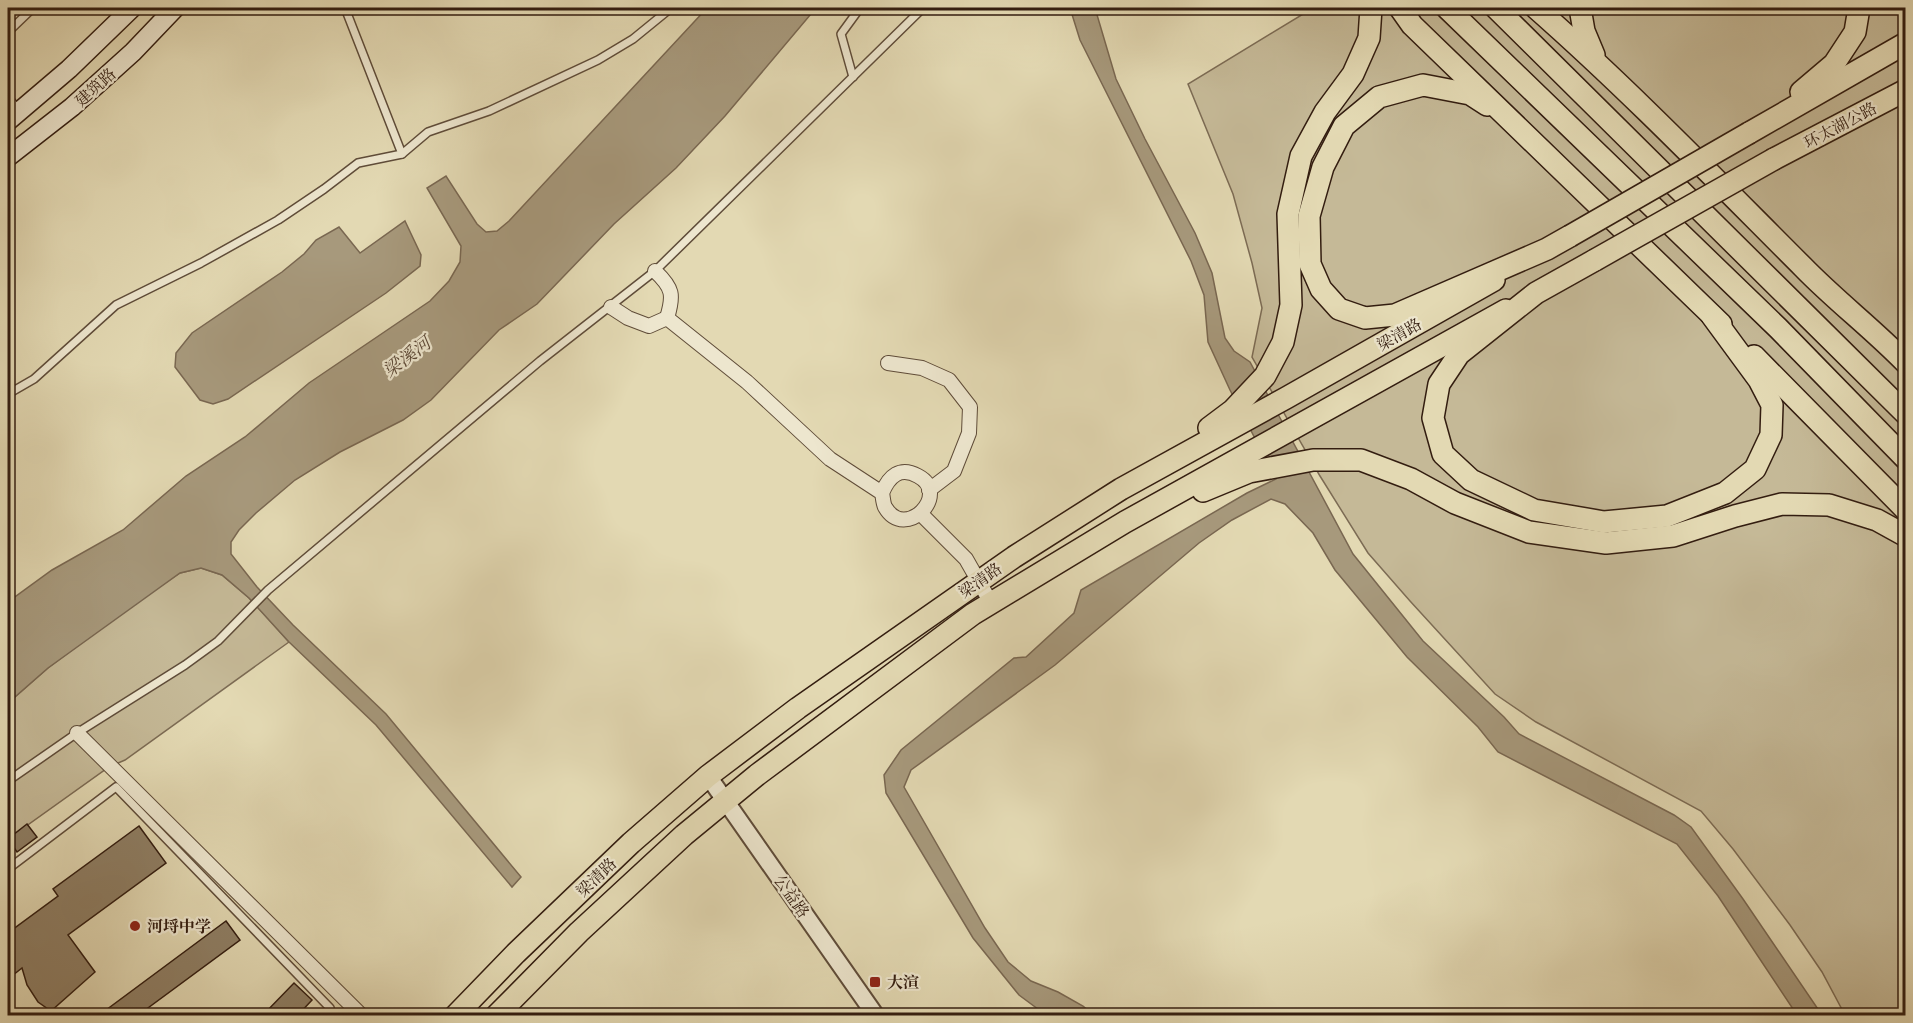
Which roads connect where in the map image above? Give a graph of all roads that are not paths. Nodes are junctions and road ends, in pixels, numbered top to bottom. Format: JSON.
{"nodes":[{"id":1,"x":33,"y":8,"type":"edge"},
{"id":2,"x":132,"y":8,"type":"edge"},
{"id":3,"x":175,"y":8,"type":"edge"},
{"id":4,"x":345,"y":8,"type":"edge"},
{"id":5,"x":671,"y":8,"type":"edge"},
{"id":6,"x":860,"y":8,"type":"edge"},
{"id":7,"x":923,"y":8,"type":"edge"},
{"id":8,"x":1371,"y":8,"type":"edge"},
{"id":9,"x":1400,"y":8,"type":"edge"},
{"id":10,"x":1447,"y":8,"type":"edge"},
{"id":11,"x":1496,"y":8,"type":"edge"},
{"id":12,"x":1536,"y":8,"type":"edge"},
{"id":13,"x":1580,"y":8,"type":"edge"},
{"id":14,"x":1859,"y":8,"type":"edge"},
{"id":15,"x":8,"y":32,"type":"edge"},
{"id":16,"x":1905,"y":43,"type":"edge"},
{"id":17,"x":1597,"y":61,"type":"junction"},
{"id":18,"x":853,"y":76,"type":"junction"},
{"id":19,"x":1905,"y":90,"type":"edge"},
{"id":20,"x":8,"y":97,"type":"edge"},
{"id":21,"x":13,"y":116,"type":"edge"},
{"id":22,"x":1515,"y":123,"type":"junction"},
{"id":23,"x":1755,"y":130,"type":"junction"},
{"id":24,"x":402,"y":154,"type":"junction"},
{"id":25,"x":8,"y":157,"type":"edge"},
{"id":26,"x":1547,"y":249,"type":"junction"},
{"id":27,"x":1595,"y":260,"type":"joint"},
{"id":28,"x":655,"y":271,"type":"junction"},
{"id":29,"x":1536,"y":293,"type":"junction"},
{"id":30,"x":611,"y":307,"type":"junction"},
{"id":31,"x":1712,"y":316,"type":"junction"},
{"id":32,"x":667,"y":318,"type":"junction"},
{"id":33,"x":888,"y":363,"type":"dead end"},
{"id":34,"x":1905,"y":363,"type":"edge"},
{"id":35,"x":8,"y":394,"type":"edge"},
{"id":36,"x":1905,"y":414,"type":"edge"},
{"id":37,"x":1905,"y":459,"type":"edge"},
{"id":38,"x":1246,"y":464,"type":"junction"},
{"id":39,"x":1137,"y":480,"type":"junction"},
{"id":40,"x":929,"y":490,"type":"junction"},
{"id":41,"x":882,"y":493,"type":"junction"},
{"id":42,"x":1905,"y":510,"type":"edge"},
{"id":43,"x":921,"y":514,"type":"junction"},
{"id":44,"x":1905,"y":536,"type":"edge"},
{"id":45,"x":978,"y":582,"type":"junction"},
{"id":46,"x":991,"y":603,"type":"junction"},
{"id":47,"x":77,"y":733,"type":"junction"},
{"id":48,"x":708,"y":776,"type":"junction"},
{"id":49,"x":8,"y":781,"type":"edge"},
{"id":50,"x":725,"y":801,"type":"junction"},
{"id":51,"x":8,"y":868,"type":"edge"},
{"id":52,"x":330,"y":1008,"type":"dead end"},
{"id":53,"x":362,"y":1016,"type":"edge"},
{"id":54,"x":455,"y":1016,"type":"edge"},
{"id":55,"x":496,"y":1016,"type":"edge"},
{"id":56,"x":876,"y":1016,"type":"edge"}],
"edges":[{"from":1,"to":15,"type":"lane"},
{"from":2,"to":21,"type":"main road","name":"建筑路"},
{"from":3,"to":25,"type":"main road","name":"建筑路"},
{"from":4,"to":24,"type":"lane"},
{"from":5,"to":24,"type":"lane"},
{"from":6,"to":18,"type":"lane"},
{"from":7,"to":18,"type":"lane"},
{"from":8,"to":39,"type":"main road"},
{"from":9,"to":22,"type":"main road"},
{"from":10,"to":37,"type":"main road"},
{"from":11,"to":36,"type":"main road"},
{"from":12,"to":17,"type":"main road"},
{"from":13,"to":17,"type":"main road"},
{"from":14,"to":23,"type":"main road"},
{"from":16,"to":23,"type":"main road"},
{"from":17,"to":34,"type":"main road"},
{"from":18,"to":28,"type":"lane"},
{"from":19,"to":27,"type":"main road","name":"环太湖公路","bridge":true},
{"from":20,"to":21,"type":"lane"},
{"from":22,"to":26,"type":"main road"},
{"from":22,"to":31,"type":"main road"},
{"from":23,"to":26,"type":"main road","name":"梁清路","bridge":true},
{"from":24,"to":35,"type":"lane"},
{"from":26,"to":39,"type":"main road","name":"梁清路"},
{"from":27,"to":29,"type":"main road","name":"梁清路"},
{"from":28,"to":30,"type":"lane"},
{"from":28,"to":32,"type":"street"},
{"from":29,"to":31,"type":"main road"},
{"from":29,"to":38,"type":"main road","name":"梁清路"},
{"from":30,"to":32,"type":"street"},
{"from":30,"to":47,"type":"lane"},
{"from":31,"to":42,"type":"main road"},
{"from":32,"to":41,"type":"street"},
{"from":33,"to":40,"type":"street"},
{"from":38,"to":44,"type":"main road"},
{"from":38,"to":46,"type":"main road","name":"梁清路"},
{"from":39,"to":45,"type":"main road","name":"梁清路"},
{"from":40,"to":41,"type":"street"},
{"from":40,"to":43,"type":"street"},
{"from":41,"to":43,"type":"street"},
{"from":43,"to":45,"type":"street"},
{"from":45,"to":46,"type":"street"},
{"from":45,"to":48,"type":"main road","name":"梁清路"},
{"from":46,"to":50,"type":"main road","name":"梁清路"},
{"from":47,"to":49,"type":"lane"},
{"from":47,"to":53,"type":"street"},
{"from":48,"to":50,"type":"street","name":"公益路"},
{"from":48,"to":54,"type":"main road","name":"梁清路"},
{"from":50,"to":55,"type":"main road","name":"梁清路"},
{"from":50,"to":56,"type":"street","name":"公益路"},
{"from":51,"to":52,"type":"lane"}]}
